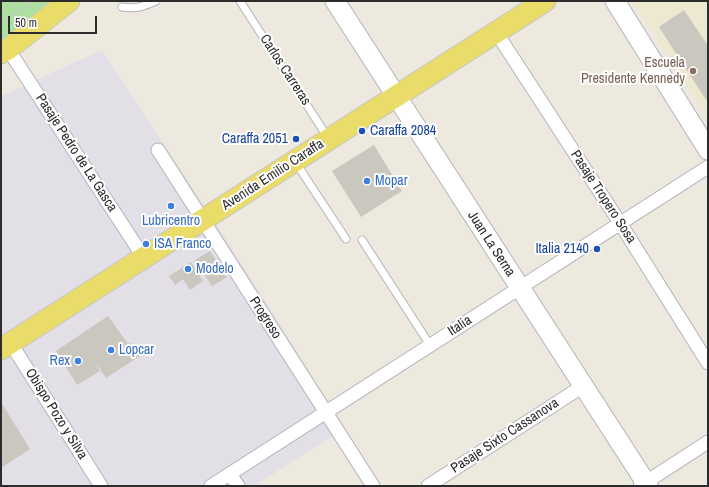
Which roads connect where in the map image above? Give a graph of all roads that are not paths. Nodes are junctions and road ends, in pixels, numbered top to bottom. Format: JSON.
{"nodes":[{"id":1,"x":69,"y":1,"type":"edge"},
{"id":2,"x":156,"y":1,"type":"edge"},
{"id":3,"x":240,"y":1,"type":"edge"},
{"id":4,"x":335,"y":1,"type":"edge"},
{"id":5,"x":545,"y":1,"type":"edge"},
{"id":6,"x":615,"y":1,"type":"edge"},
{"id":7,"x":122,"y":7,"type":"dead end"},
{"id":8,"x":496,"y":32,"type":"junction"},
{"id":9,"x":4,"y":51,"type":"edge"},
{"id":10,"x":396,"y":96,"type":"junction"},
{"id":11,"x":329,"y":140,"type":"junction"},
{"id":12,"x":158,"y":150,"type":"dead end"},
{"id":13,"x":708,"y":150,"type":"edge"},
{"id":14,"x":295,"y":161,"type":"junction"},
{"id":15,"x":708,"y":167,"type":"edge"},
{"id":16,"x":202,"y":220,"type":"junction"},
{"id":17,"x":620,"y":223,"type":"junction"},
{"id":18,"x":346,"y":239,"type":"dead end"},
{"id":19,"x":362,"y":240,"type":"dead end"},
{"id":20,"x":144,"y":258,"type":"junction"},
{"id":21,"x":520,"y":288,"type":"junction"},
{"id":22,"x":6,"y":345,"type":"edge"},
{"id":23,"x":430,"y":345,"type":"junction"},
{"id":24,"x":708,"y":363,"type":"edge"},
{"id":25,"x":583,"y":386,"type":"junction"},
{"id":26,"x":326,"y":413,"type":"junction"},
{"id":27,"x":708,"y":442,"type":"edge"},
{"id":28,"x":230,"y":474,"type":"junction"},
{"id":29,"x":645,"y":485,"type":"edge"},
{"id":30,"x":101,"y":486,"type":"edge"},
{"id":31,"x":211,"y":486,"type":"edge"},
{"id":32,"x":238,"y":486,"type":"edge"},
{"id":33,"x":373,"y":486,"type":"edge"},
{"id":34,"x":428,"y":486,"type":"edge"}],
"edges":[{"from":1,"to":9,"type":"main road"},
{"from":2,"to":7,"type":"lane"},
{"from":3,"to":11,"type":"lane","name":"Carlos Carreras"},
{"from":4,"to":10,"type":"street","name":"Juan La Serna"},
{"from":5,"to":8,"type":"main road","name":"Avenida Emilio Caraffa"},
{"from":6,"to":13,"type":"street"},
{"from":8,"to":10,"type":"main road","name":"Avenida Emilio Caraffa"},
{"from":8,"to":17,"type":"street","name":"Pasaje Tropero Sosa"},
{"from":9,"to":20,"type":"street","name":"Pasaje Pedro de La Gasca"},
{"from":10,"to":11,"type":"main road","name":"Avenida Emilio Caraffa"},
{"from":10,"to":21,"type":"street","name":"Juan La Serna"},
{"from":11,"to":14,"type":"main road","name":"Avenida Emilio Caraffa"},
{"from":12,"to":16,"type":"street","name":"Progreso"},
{"from":14,"to":16,"type":"main road","name":"Avenida Emilio Caraffa"},
{"from":14,"to":18,"type":"lane"},
{"from":15,"to":17,"type":"street","name":"Italia"},
{"from":16,"to":20,"type":"main road","name":"Avenida Emilio Caraffa"},
{"from":16,"to":26,"type":"street","name":"Progreso"},
{"from":17,"to":21,"type":"street","name":"Italia"},
{"from":17,"to":24,"type":"street","name":"Pasaje Tropero Sosa"},
{"from":19,"to":23,"type":"lane"},
{"from":20,"to":22,"type":"main road","name":"Avenida Emilio Caraffa"},
{"from":21,"to":23,"type":"street","name":"Italia"},
{"from":21,"to":25,"type":"street","name":"Juan La Serna"},
{"from":22,"to":30,"type":"street","name":"Obispo Pozo y Silva"},
{"from":23,"to":26,"type":"street","name":"Italia"},
{"from":25,"to":29,"type":"street","name":"Juan La Serna"},
{"from":25,"to":34,"type":"street","name":"Pasaje Sixto Cassanova"},
{"from":26,"to":28,"type":"street","name":"Italia"},
{"from":26,"to":33,"type":"street","name":"Progreso"},
{"from":27,"to":29,"type":"street"},
{"from":28,"to":31,"type":"street","name":"Italia"},
{"from":28,"to":32,"type":"street"}]}
